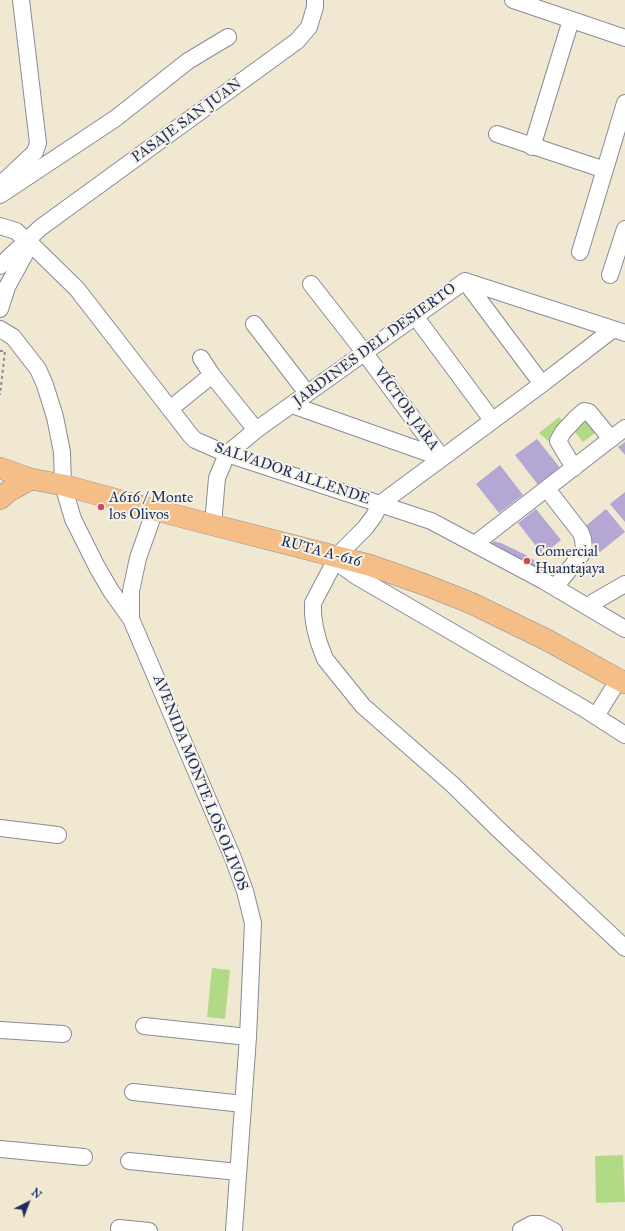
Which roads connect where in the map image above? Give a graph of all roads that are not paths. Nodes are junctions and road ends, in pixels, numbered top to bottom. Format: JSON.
{"nodes":[{"id":1,"x":21,"y":0,"type":"edge"},
{"id":2,"x":315,"y":0,"type":"edge"},
{"id":3,"x":513,"y":0,"type":"edge"},
{"id":4,"x":571,"y":20,"type":"junction"},
{"id":5,"x":228,"y":37,"type":"dead end"},
{"id":6,"x":625,"y":38,"type":"edge"},
{"id":7,"x":625,"y":103,"type":"edge"},
{"id":8,"x":497,"y":134,"type":"dead end"},
{"id":9,"x":532,"y":147,"type":"junction"},
{"id":10,"x":605,"y":170,"type":"junction"},
{"id":11,"x":0,"y":185,"type":"edge"},
{"id":12,"x":0,"y":195,"type":"edge"},
{"id":13,"x":0,"y":226,"type":"edge"},
{"id":14,"x":625,"y":229,"type":"edge"},
{"id":15,"x":29,"y":242,"type":"junction"},
{"id":16,"x":580,"y":252,"type":"dead end"},
{"id":17,"x":0,"y":266,"type":"edge"},
{"id":18,"x":610,"y":275,"type":"dead end"},
{"id":19,"x":465,"y":281,"type":"junction"},
{"id":20,"x":311,"y":284,"type":"dead end"},
{"id":21,"x":0,"y":309,"type":"edge"},
{"id":22,"x":415,"y":316,"type":"junction"},
{"id":23,"x":254,"y":324,"type":"dead end"},
{"id":24,"x":0,"y":329,"type":"edge"},
{"id":25,"x":618,"y":332,"type":"edge"},
{"id":26,"x":364,"y":352,"type":"junction"},
{"id":27,"x":201,"y":358,"type":"dead end"},
{"id":28,"x":212,"y":375,"type":"junction"},
{"id":29,"x":542,"y":384,"type":"junction"},
{"id":30,"x":307,"y":393,"type":"junction"},
{"id":31,"x":292,"y":405,"type":"junction"},
{"id":32,"x":170,"y":409,"type":"junction"},
{"id":33,"x":492,"y":420,"type":"junction"},
{"id":34,"x":625,"y":428,"type":"edge"},
{"id":35,"x":256,"y":430,"type":"junction"},
{"id":36,"x":611,"y":439,"type":"junction"},
{"id":37,"x":227,"y":454,"type":"junction"},
{"id":38,"x":442,"y":458,"type":"junction"},
{"id":39,"x":0,"y":468,"type":"edge"},
{"id":40,"x":574,"y":468,"type":"junction"},
{"id":41,"x":31,"y":479,"type":"junction"},
{"id":42,"x":64,"y":485,"type":"junction"},
{"id":43,"x":548,"y":489,"type":"junction"},
{"id":44,"x":0,"y":499,"type":"edge"},
{"id":45,"x":380,"y":504,"type":"junction"},
{"id":46,"x":155,"y":510,"type":"junction"},
{"id":47,"x":213,"y":524,"type":"junction"},
{"id":48,"x":476,"y":544,"type":"junction"},
{"id":49,"x":336,"y":558,"type":"junction"},
{"id":50,"x":625,"y":584,"type":"edge"},
{"id":51,"x":555,"y":587,"type":"junction"},
{"id":52,"x":588,"y":607,"type":"junction"},
{"id":53,"x":131,"y":619,"type":"junction"},
{"id":54,"x":625,"y":629,"type":"edge"},
{"id":55,"x":622,"y":681,"type":"edge"},
{"id":56,"x":596,"y":716,"type":"junction"},
{"id":57,"x":625,"y":735,"type":"edge"},
{"id":58,"x":0,"y":828,"type":"edge"},
{"id":59,"x":58,"y":834,"type":"dead end"},
{"id":60,"x":625,"y":948,"type":"edge"},
{"id":61,"x":144,"y":1026,"type":"dead end"},
{"id":62,"x":0,"y":1030,"type":"edge"},
{"id":63,"x":63,"y":1034,"type":"dead end"},
{"id":64,"x":248,"y":1037,"type":"junction"},
{"id":65,"x":133,"y":1092,"type":"dead end"},
{"id":66,"x":243,"y":1104,"type":"junction"},
{"id":67,"x":0,"y":1149,"type":"edge"},
{"id":68,"x":84,"y":1157,"type":"dead end"},
{"id":69,"x":129,"y":1161,"type":"dead end"},
{"id":70,"x":238,"y":1172,"type":"junction"},
{"id":71,"x":120,"y":1228,"type":"dead end"},
{"id":72,"x":149,"y":1231,"type":"edge"},
{"id":73,"x":234,"y":1231,"type":"edge"},
{"id":74,"x":521,"y":1231,"type":"edge"},
{"id":75,"x":554,"y":1231,"type":"edge"}],
"edges":[{"from":1,"to":11,"type":"street"},
{"from":2,"to":15,"type":"street","name":"PASAJE SAN JUAN"},
{"from":3,"to":4,"type":"street"},
{"from":4,"to":6,"type":"street"},
{"from":4,"to":9,"type":"street"},
{"from":5,"to":12,"type":"street"},
{"from":7,"to":10,"type":"street"},
{"from":8,"to":9,"type":"street"},
{"from":9,"to":10,"type":"street"},
{"from":10,"to":16,"type":"street"},
{"from":13,"to":15,"type":"street","name":"SALVADOR ALLENDE"},
{"from":14,"to":18,"type":"street"},
{"from":15,"to":17,"type":"street","name":"PASAJE SAN JUAN"},
{"from":15,"to":21,"type":"street","name":"PASAJE SAN JUAN"},
{"from":15,"to":32,"type":"street","name":"SALVADOR ALLENDE"},
{"from":19,"to":22,"type":"street","name":"JARDINES DEL DESIERTO"},
{"from":19,"to":25,"type":"street","name":"JARDINES DEL DESIERTO"},
{"from":19,"to":29,"type":"street"},
{"from":20,"to":26,"type":"street","name":"VÍCTOR JARA"},
{"from":22,"to":26,"type":"street","name":"JARDINES DEL DESIERTO"},
{"from":22,"to":33,"type":"street"},
{"from":23,"to":30,"type":"street"},
{"from":24,"to":42,"type":"street"},
{"from":25,"to":29,"type":"street","name":"SALVADOR ALLENDE"},
{"from":26,"to":30,"type":"street","name":"JARDINES DEL DESIERTO"},
{"from":26,"to":38,"type":"street","name":"VÍCTOR JARA"},
{"from":27,"to":28,"type":"street"},
{"from":28,"to":32,"type":"street"},
{"from":28,"to":35,"type":"street"},
{"from":29,"to":33,"type":"street","name":"SALVADOR ALLENDE"},
{"from":30,"to":31,"type":"street","name":"JARDINES DEL DESIERTO"},
{"from":31,"to":35,"type":"street","name":"JARDINES DEL DESIERTO"},
{"from":31,"to":38,"type":"street"},
{"from":32,"to":37,"type":"street","name":"SALVADOR ALLENDE"},
{"from":33,"to":38,"type":"street","name":"SALVADOR ALLENDE"},
{"from":34,"to":36,"type":"street"},
{"from":35,"to":37,"type":"street","name":"JARDINES DEL DESIERTO"},
{"from":36,"to":40,"type":"street"},
{"from":36,"to":40,"type":"street"},
{"from":37,"to":45,"type":"street","name":"SALVADOR ALLENDE"},
{"from":37,"to":47,"type":"street"},
{"from":38,"to":45,"type":"street","name":"SALVADOR ALLENDE"},
{"from":39,"to":41,"type":"main road","name":"RUTA A-616"},
{"from":40,"to":43,"type":"street"},
{"from":41,"to":42,"type":"main road","name":"RUTA A-616"},
{"from":41,"to":44,"type":"main road"},
{"from":42,"to":46,"type":"main road","name":"RUTA A-616"},
{"from":42,"to":53,"type":"street"},
{"from":43,"to":48,"type":"street"},
{"from":43,"to":51,"type":"street"},
{"from":45,"to":48,"type":"street"},
{"from":45,"to":49,"type":"street"},
{"from":46,"to":47,"type":"main road","name":"RUTA A-616"},
{"from":46,"to":53,"type":"street","name":"AVENIDA MONTE LOS OLIVOS"},
{"from":47,"to":49,"type":"main road","name":"RUTA A-616"},
{"from":48,"to":51,"type":"street"},
{"from":49,"to":55,"type":"main road","name":"RUTA A-616"},
{"from":49,"to":56,"type":"street"},
{"from":49,"to":60,"type":"street"},
{"from":50,"to":52,"type":"street"},
{"from":51,"to":52,"type":"street"},
{"from":52,"to":54,"type":"street"},
{"from":53,"to":64,"type":"street","name":"AVENIDA MONTE LOS OLIVOS"},
{"from":55,"to":56,"type":"street"},
{"from":56,"to":57,"type":"street"},
{"from":58,"to":59,"type":"street"},
{"from":61,"to":64,"type":"street"},
{"from":62,"to":63,"type":"street"},
{"from":64,"to":66,"type":"street","name":"AVENIDA MONTE LOS OLIVOS"},
{"from":65,"to":66,"type":"street"},
{"from":66,"to":70,"type":"street","name":"AVENIDA MONTE LOS OLIVOS"},
{"from":67,"to":68,"type":"street"},
{"from":69,"to":70,"type":"street"},
{"from":70,"to":73,"type":"street","name":"AVENIDA MONTE LOS OLIVOS"},
{"from":71,"to":72,"type":"street"},
{"from":74,"to":75,"type":"street"}]}
